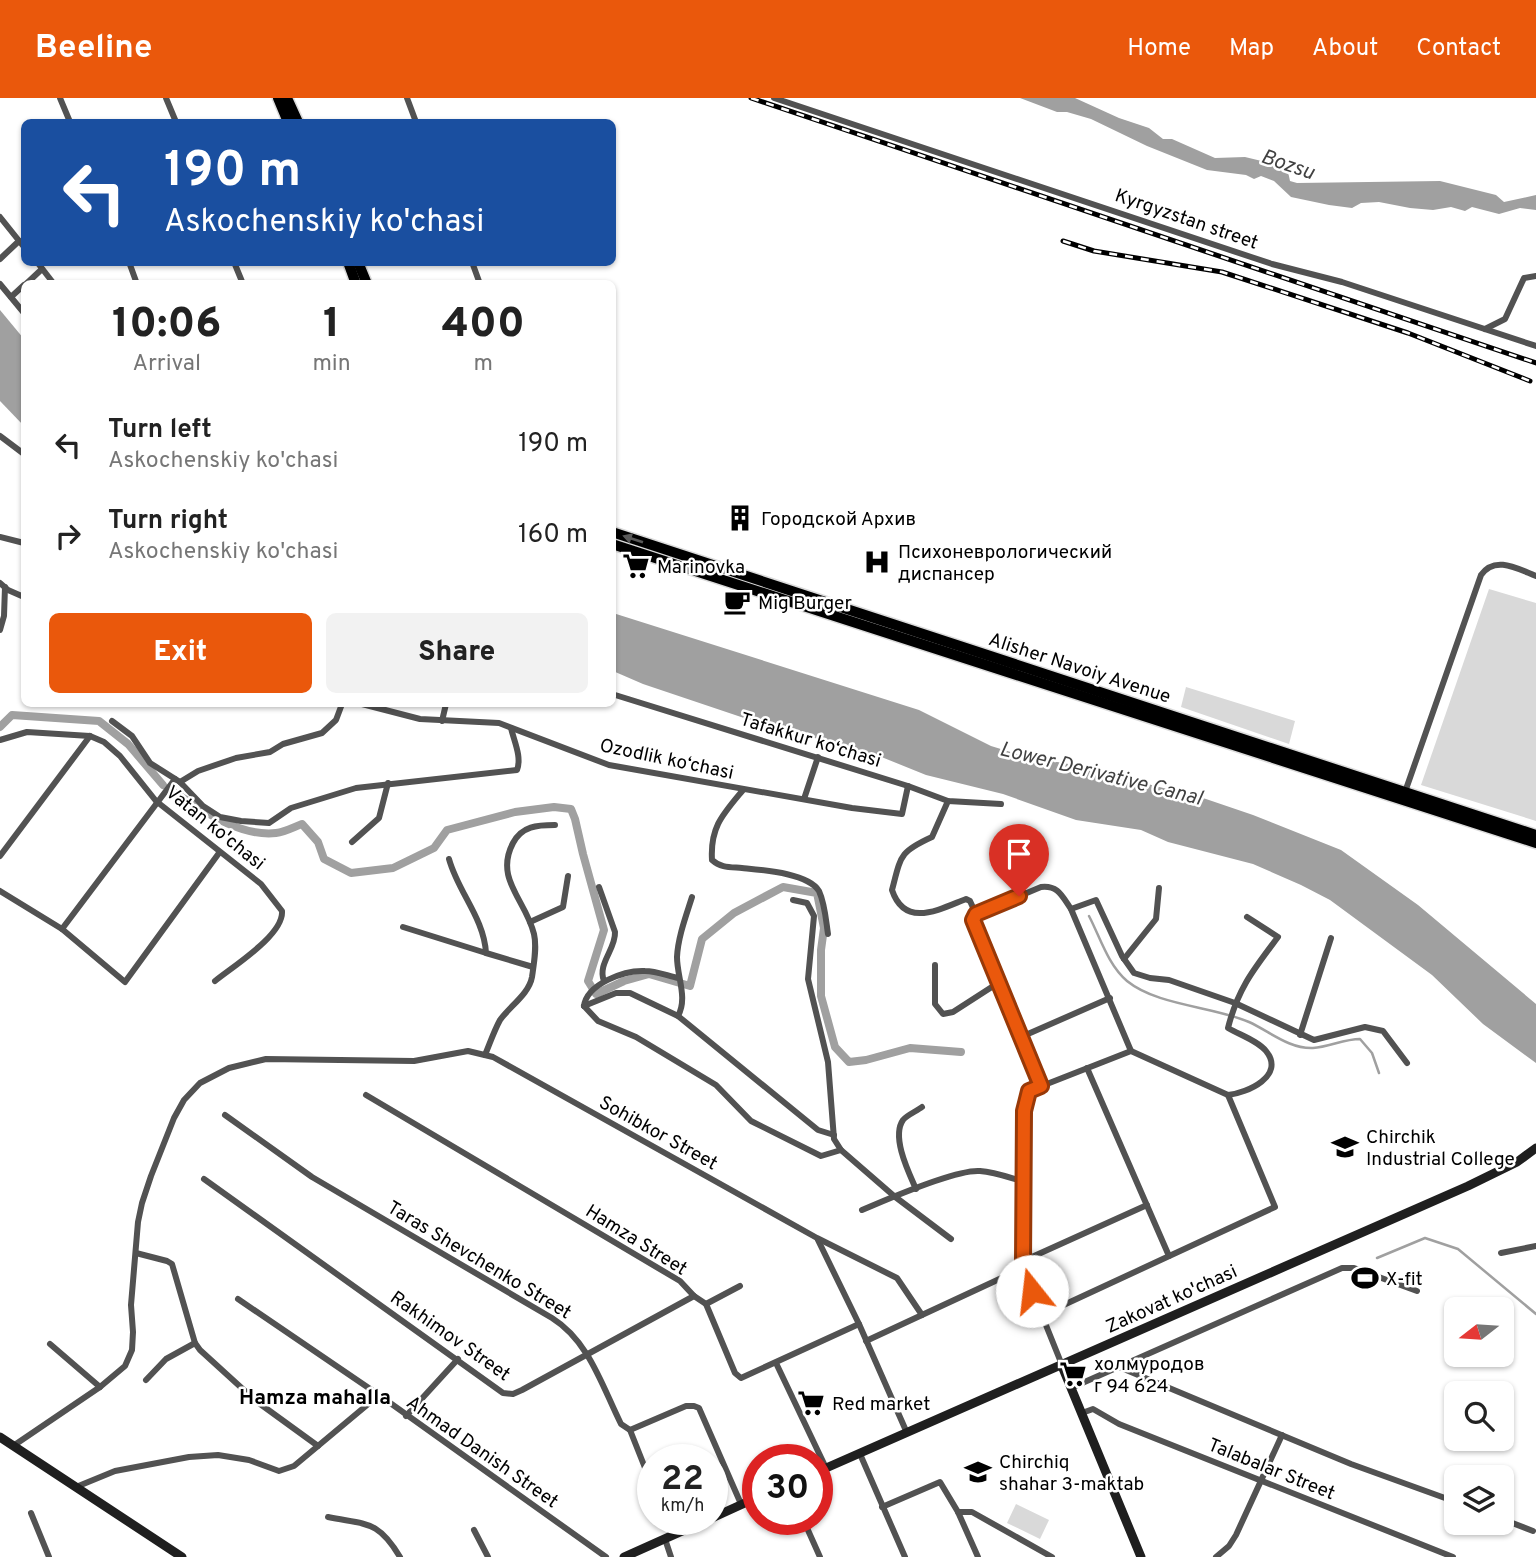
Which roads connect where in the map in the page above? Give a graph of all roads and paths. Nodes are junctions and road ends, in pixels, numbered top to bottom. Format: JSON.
{"nodes":[{"id":1,"x":60,"y":98,"type":"edge"},
{"id":2,"x":166,"y":98,"type":"edge"},
{"id":3,"x":278,"y":98,"type":"edge"},
{"id":4,"x":288,"y":98,"type":"edge"},
{"id":5,"x":407,"y":98,"type":"edge"},
{"id":6,"x":774,"y":98,"type":"edge"},
{"id":7,"x":69,"y":119,"type":"edge"},
{"id":8,"x":175,"y":119,"type":"edge"},
{"id":9,"x":288,"y":119,"type":"edge"},
{"id":10,"x":297,"y":119,"type":"edge"},
{"id":11,"x":415,"y":119,"type":"edge"},
{"id":12,"x":1,"y":221,"type":"edge"},
{"id":13,"x":19,"y":241,"type":"junction"},
{"id":14,"x":21,"y":243,"type":"edge"},
{"id":15,"x":0,"y":259,"type":"edge"},
{"id":16,"x":40,"y":266,"type":"edge"},
{"id":17,"x":42,"y":269,"type":"junction"},
{"id":18,"x":1536,"y":275,"type":"edge"},
{"id":19,"x":30,"y":280,"type":"edge"},
{"id":20,"x":51,"y":280,"type":"edge"},
{"id":21,"x":0,"y":284,"type":"edge"},
{"id":22,"x":21,"y":288,"type":"edge"},
{"id":23,"x":11,"y":297,"type":"junction"},
{"id":24,"x":21,"y":309,"type":"edge"},
{"id":25,"x":1485,"y":329,"type":"junction"},
{"id":26,"x":1536,"y":346,"type":"edge"},
{"id":27,"x":0,"y":436,"type":"edge"},
{"id":28,"x":21,"y":452,"type":"edge"},
{"id":29,"x":616,"y":534,"type":"edge"},
{"id":30,"x":0,"y":537,"type":"edge"},
{"id":31,"x":21,"y":542,"type":"edge"},
{"id":32,"x":616,"y":545,"type":"edge"},
{"id":33,"x":1536,"y":576,"type":"edge"},
{"id":34,"x":745,"y":581,"type":"junction"},
{"id":35,"x":2,"y":585,"type":"edge"},
{"id":36,"x":21,"y":595,"type":"edge"},
{"id":37,"x":0,"y":630,"type":"edge"},
{"id":38,"x":616,"y":695,"type":"edge"},
{"id":39,"x":340,"y":707,"type":"edge"},
{"id":40,"x":374,"y":707,"type":"edge"},
{"id":41,"x":445,"y":707,"type":"edge"},
{"id":42,"x":112,"y":721,"type":"dead end"},
{"id":43,"x":442,"y":721,"type":"junction"},
{"id":44,"x":511,"y":728,"type":"junction"},
{"id":45,"x":90,"y":736,"type":"junction"},
{"id":46,"x":0,"y":740,"type":"edge"},
{"id":47,"x":818,"y":757,"type":"junction"},
{"id":48,"x":178,"y":780,"type":"junction"},
{"id":49,"x":388,"y":783,"type":"junction"},
{"id":50,"x":908,"y":786,"type":"junction"},
{"id":51,"x":743,"y":790,"type":"junction"},
{"id":52,"x":1404,"y":796,"type":"junction"},
{"id":53,"x":804,"y":799,"type":"junction"},
{"id":54,"x":156,"y":801,"type":"junction"},
{"id":55,"x":948,"y":801,"type":"junction"},
{"id":56,"x":1001,"y":804,"type":"dead end"},
{"id":57,"x":555,"y":825,"type":"dead end"},
{"id":58,"x":1536,"y":835,"type":"edge"},
{"id":59,"x":352,"y":842,"type":"dead end"},
{"id":60,"x":1536,"y":843,"type":"edge"},
{"id":61,"x":219,"y":853,"type":"junction"},
{"id":62,"x":0,"y":856,"type":"edge"},
{"id":63,"x":449,"y":859,"type":"dead end"},
{"id":64,"x":568,"y":876,"type":"dead end"},
{"id":65,"x":599,"y":887,"type":"dead end"},
{"id":66,"x":1159,"y":888,"type":"dead end"},
{"id":67,"x":0,"y":891,"type":"edge"},
{"id":68,"x":692,"y":897,"type":"dead end"},
{"id":69,"x":793,"y":900,"type":"dead end"},
{"id":70,"x":1071,"y":909,"type":"junction"},
{"id":71,"x":976,"y":914,"type":"junction"},
{"id":72,"x":1247,"y":917,"type":"dead end"},
{"id":73,"x":530,"y":922,"type":"junction"},
{"id":74,"x":403,"y":927,"type":"dead end"},
{"id":75,"x":62,"y":929,"type":"junction"},
{"id":76,"x":828,"y":934,"type":"dead end"},
{"id":77,"x":1331,"y":938,"type":"dead end"},
{"id":78,"x":486,"y":953,"type":"junction"},
{"id":79,"x":1124,"y":959,"type":"junction"},
{"id":80,"x":935,"y":965,"type":"dead end"},
{"id":81,"x":533,"y":967,"type":"junction"},
{"id":82,"x":678,"y":978,"type":"junction"},
{"id":83,"x":215,"y":981,"type":"dead end"},
{"id":84,"x":604,"y":981,"type":"junction"},
{"id":85,"x":998,"y":983,"type":"junction"},
{"id":86,"x":1110,"y":998,"type":"junction"},
{"id":87,"x":1234,"y":1003,"type":"junction"},
{"id":88,"x":584,"y":1006,"type":"junction"},
{"id":89,"x":678,"y":1016,"type":"junction"},
{"id":90,"x":1300,"y":1035,"type":"junction"},
{"id":91,"x":1021,"y":1037,"type":"junction"},
{"id":92,"x":1131,"y":1051,"type":"junction"},
{"id":93,"x":485,"y":1055,"type":"junction"},
{"id":94,"x":1407,"y":1062,"type":"dead end"},
{"id":95,"x":1087,"y":1068,"type":"junction"},
{"id":96,"x":1041,"y":1086,"type":"junction"},
{"id":97,"x":366,"y":1095,"type":"dead end"},
{"id":98,"x":1228,"y":1095,"type":"junction"},
{"id":99,"x":922,"y":1107,"type":"dead end"},
{"id":100,"x":225,"y":1115,"type":"dead end"},
{"id":101,"x":834,"y":1135,"type":"junction"},
{"id":102,"x":1536,"y":1148,"type":"edge"},
{"id":103,"x":841,"y":1150,"type":"junction"},
{"id":104,"x":204,"y":1179,"type":"dead end"},
{"id":105,"x":1022,"y":1181,"type":"junction"},
{"id":106,"x":916,"y":1189,"type":"junction"},
{"id":107,"x":894,"y":1196,"type":"junction"},
{"id":108,"x":1147,"y":1205,"type":"junction"},
{"id":109,"x":862,"y":1210,"type":"dead end"},
{"id":110,"x":817,"y":1238,"type":"junction"},
{"id":111,"x":951,"y":1239,"type":"dead end"},
{"id":112,"x":1536,"y":1246,"type":"edge"},
{"id":113,"x":136,"y":1253,"type":"junction"},
{"id":114,"x":1501,"y":1253,"type":"dead end"},
{"id":115,"x":1169,"y":1256,"type":"junction"},
{"id":116,"x":1023,"y":1264,"type":"junction"},
{"id":117,"x":740,"y":1286,"type":"dead end"},
{"id":118,"x":1417,"y":1291,"type":"dead end"},
{"id":119,"x":694,"y":1296,"type":"junction"},
{"id":120,"x":238,"y":1299,"type":"dead end"},
{"id":121,"x":706,"y":1304,"type":"junction"},
{"id":122,"x":922,"y":1315,"type":"junction"},
{"id":123,"x":1042,"y":1315,"type":"junction"},
{"id":124,"x":859,"y":1324,"type":"junction"},
{"id":125,"x":866,"y":1341,"type":"junction"},
{"id":126,"x":195,"y":1343,"type":"junction"},
{"id":127,"x":50,"y":1344,"type":"dead end"},
{"id":128,"x":587,"y":1354,"type":"junction"},
{"id":129,"x":458,"y":1359,"type":"junction"},
{"id":130,"x":776,"y":1363,"type":"junction"},
{"id":131,"x":1062,"y":1366,"type":"junction"},
{"id":132,"x":1119,"y":1367,"type":"junction"},
{"id":133,"x":146,"y":1380,"type":"dead end"},
{"id":134,"x":100,"y":1387,"type":"junction"},
{"id":135,"x":1071,"y":1388,"type":"junction"},
{"id":136,"x":379,"y":1395,"type":"junction"},
{"id":137,"x":1082,"y":1413,"type":"junction"},
{"id":138,"x":406,"y":1416,"type":"junction"},
{"id":139,"x":630,"y":1430,"type":"junction"},
{"id":140,"x":908,"y":1434,"type":"junction"},
{"id":141,"x":1282,"y":1435,"type":"junction"},
{"id":142,"x":0,"y":1437,"type":"edge"},
{"id":143,"x":811,"y":1444,"type":"edge"},
{"id":144,"x":13,"y":1446,"type":"junction"},
{"id":145,"x":318,"y":1446,"type":"junction"},
{"id":146,"x":637,"y":1448,"type":"edge"},
{"id":147,"x":860,"y":1454,"type":"junction"},
{"id":148,"x":833,"y":1465,"type":"edge"},
{"id":149,"x":1262,"y":1480,"type":"junction"},
{"id":150,"x":76,"y":1487,"type":"junction"},
{"id":151,"x":1444,"y":1498,"type":"edge"},
{"id":152,"x":741,"y":1504,"type":"joint"},
{"id":153,"x":882,"y":1507,"type":"junction"},
{"id":154,"x":728,"y":1510,"type":"edge"},
{"id":155,"x":958,"y":1512,"type":"junction"},
{"id":156,"x":31,"y":1513,"type":"dead end"},
{"id":157,"x":328,"y":1517,"type":"dead end"},
{"id":158,"x":1514,"y":1524,"type":"edge"},
{"id":159,"x":474,"y":1530,"type":"dead end"},
{"id":160,"x":1533,"y":1531,"type":"dead end"},
{"id":161,"x":674,"y":1535,"type":"edge"},
{"id":162,"x":810,"y":1535,"type":"edge"},
{"id":163,"x":665,"y":1539,"type":"junction"},
{"id":164,"x":49,"y":1557,"type":"edge"},
{"id":165,"x":182,"y":1557,"type":"edge"},
{"id":166,"x":400,"y":1557,"type":"edge"},
{"id":167,"x":488,"y":1557,"type":"edge"},
{"id":168,"x":606,"y":1557,"type":"edge"},
{"id":169,"x":624,"y":1557,"type":"edge"},
{"id":170,"x":671,"y":1557,"type":"edge"},
{"id":171,"x":820,"y":1557,"type":"edge"},
{"id":172,"x":905,"y":1557,"type":"edge"},
{"id":173,"x":978,"y":1557,"type":"edge"},
{"id":174,"x":1052,"y":1557,"type":"edge"},
{"id":175,"x":1141,"y":1557,"type":"edge"},
{"id":176,"x":1216,"y":1557,"type":"edge"},
{"id":177,"x":1453,"y":1557,"type":"edge"}],
"edges":[{"from":1,"to":7,"type":"street"},
{"from":2,"to":8,"type":"street"},
{"from":3,"to":9,"type":"main road"},
{"from":4,"to":10,"type":"main road"},
{"from":5,"to":11,"type":"street"},
{"from":6,"to":25,"type":"street","name":"Kyrgyzstan street"},
{"from":12,"to":13,"type":"street"},
{"from":13,"to":14,"type":"street"},
{"from":13,"to":15,"type":"street"},
{"from":16,"to":17,"type":"street"},
{"from":17,"to":19,"type":"street"},
{"from":17,"to":20,"type":"street"},
{"from":18,"to":25,"type":"street"},
{"from":21,"to":23,"type":"street"},
{"from":22,"to":23,"type":"street"},
{"from":23,"to":24,"type":"street"},
{"from":25,"to":26,"type":"street","name":"Kyrgyzstan street"},
{"from":27,"to":28,"type":"street"},
{"from":34,"to":29,"type":"main road","name":"Alisher Navoiy Avenue","one_way":true},
{"from":30,"to":31,"type":"street"},
{"from":32,"to":34,"type":"main road","name":"Alisher Navoiy Avenue"},
{"from":33,"to":52,"type":"street"},
{"from":34,"to":52,"type":"main road","name":"Alisher Navoiy Avenue"},
{"from":35,"to":36,"type":"street"},
{"from":35,"to":37,"type":"street"},
{"from":38,"to":47,"type":"street","name":"Tafakkur ko‘chasi"},
{"from":39,"to":48,"type":"street"},
{"from":40,"to":43,"type":"street","name":"Ozodlik ko‘chasi"},
{"from":41,"to":43,"type":"street"},
{"from":42,"to":48,"type":"street"},
{"from":43,"to":44,"type":"street","name":"Ozodlik ko‘chasi"},
{"from":44,"to":49,"type":"street"},
{"from":44,"to":51,"type":"street","name":"Ozodlik ko‘chasi"},
{"from":45,"to":46,"type":"street","name":"Vatan ko'chasi"},
{"from":45,"to":54,"type":"street","name":"Vatan ko'chasi"},
{"from":45,"to":62,"type":"street"},
{"from":47,"to":50,"type":"street","name":"Tafakkur ko‘chasi"},
{"from":47,"to":53,"type":"street"},
{"from":48,"to":49,"type":"street"},
{"from":48,"to":54,"type":"street"},
{"from":49,"to":59,"type":"street"},
{"from":50,"to":53,"type":"street","name":"Ozodlik ko‘chasi"},
{"from":50,"to":55,"type":"street","name":"Tafakkur ko‘chasi"},
{"from":51,"to":53,"type":"street","name":"Ozodlik ko‘chasi"},
{"from":51,"to":76,"type":"street"},
{"from":52,"to":58,"type":"main road","name":"Alisher Navoiy Avenue"},
{"from":52,"to":60,"type":"main road","name":"Alisher Navoiy Avenue"},
{"from":54,"to":61,"type":"street","name":"Vatan ko'chasi"},
{"from":54,"to":75,"type":"street"},
{"from":55,"to":56,"type":"street","name":"Tafakkur ko‘chasi"},
{"from":55,"to":71,"type":"street"},
{"from":57,"to":73,"type":"street"},
{"from":61,"to":75,"type":"street"},
{"from":61,"to":83,"type":"street","name":"Vatan ko'chasi"},
{"from":63,"to":78,"type":"street"},
{"from":64,"to":73,"type":"street"},
{"from":65,"to":84,"type":"street"},
{"from":66,"to":79,"type":"street"},
{"from":67,"to":75,"type":"street"},
{"from":68,"to":82,"type":"street"},
{"from":69,"to":101,"type":"street"},
{"from":70,"to":71,"type":"street"},
{"from":70,"to":79,"type":"street"},
{"from":70,"to":86,"type":"street"},
{"from":71,"to":85,"type":"street"},
{"from":72,"to":87,"type":"street"},
{"from":73,"to":81,"type":"street"},
{"from":74,"to":78,"type":"street"},
{"from":77,"to":90,"type":"street"},
{"from":78,"to":81,"type":"street"},
{"from":79,"to":87,"type":"street"},
{"from":80,"to":85,"type":"street"},
{"from":81,"to":93,"type":"street"},
{"from":82,"to":84,"type":"street"},
{"from":82,"to":89,"type":"street"},
{"from":84,"to":88,"type":"street"},
{"from":85,"to":91,"type":"street"},
{"from":86,"to":91,"type":"street"},
{"from":86,"to":92,"type":"street"},
{"from":87,"to":90,"type":"street"},
{"from":87,"to":98,"type":"street"},
{"from":88,"to":89,"type":"street"},
{"from":88,"to":103,"type":"street"},
{"from":89,"to":101,"type":"street"},
{"from":90,"to":94,"type":"street"},
{"from":91,"to":96,"type":"street"},
{"from":92,"to":95,"type":"street"},
{"from":92,"to":98,"type":"street"},
{"from":93,"to":110,"type":"street","name":"Sohibkor Street"},
{"from":93,"to":113,"type":"street"},
{"from":95,"to":96,"type":"street"},
{"from":95,"to":108,"type":"street"},
{"from":96,"to":105,"type":"street"},
{"from":97,"to":119,"type":"street","name":"Hamza Street"},
{"from":98,"to":115,"type":"street"},
{"from":99,"to":106,"type":"street"},
{"from":100,"to":128,"type":"street","name":"Taras Shevchenko Street"},
{"from":101,"to":103,"type":"street"},
{"from":102,"to":131,"type":"main road","name":"Zakovat ko'chasi"},
{"from":103,"to":107,"type":"street"},
{"from":104,"to":129,"type":"street","name":"Rakhimov Street"},
{"from":105,"to":106,"type":"street"},
{"from":105,"to":116,"type":"street"},
{"from":106,"to":107,"type":"street"},
{"from":107,"to":109,"type":"street"},
{"from":107,"to":111,"type":"street"},
{"from":108,"to":115,"type":"street"},
{"from":108,"to":116,"type":"street"},
{"from":110,"to":122,"type":"street","name":"Sohibkor Street"},
{"from":110,"to":124,"type":"street"},
{"from":112,"to":114,"type":"street"},
{"from":113,"to":126,"type":"street"},
{"from":113,"to":134,"type":"street"},
{"from":115,"to":123,"type":"street"},
{"from":116,"to":122,"type":"street"},
{"from":116,"to":123,"type":"street"},
{"from":117,"to":121,"type":"street"},
{"from":118,"to":132,"type":"street"},
{"from":119,"to":121,"type":"street","name":"Hamza Street"},
{"from":119,"to":128,"type":"street","name":"Rakhimov Street"},
{"from":120,"to":136,"type":"street","name":"Ahmad Danish Street"},
{"from":121,"to":130,"type":"street"},
{"from":122,"to":125,"type":"street"},
{"from":123,"to":131,"type":"street"},
{"from":124,"to":125,"type":"street"},
{"from":124,"to":130,"type":"street"},
{"from":125,"to":140,"type":"street"},
{"from":126,"to":133,"type":"street"},
{"from":126,"to":145,"type":"street"},
{"from":127,"to":134,"type":"street"},
{"from":128,"to":129,"type":"street","name":"Rakhimov Street"},
{"from":128,"to":139,"type":"street","name":"Taras Shevchenko Street"},
{"from":129,"to":138,"type":"street"},
{"from":130,"to":143,"type":"street"},
{"from":131,"to":135,"type":"main road"},
{"from":131,"to":140,"type":"main road","name":"Zakovat ko'chasi"},
{"from":132,"to":135,"type":"street"},
{"from":132,"to":141,"type":"street"},
{"from":134,"to":144,"type":"street"},
{"from":135,"to":137,"type":"main road"},
{"from":136,"to":138,"type":"street","name":"Ahmad Danish Street"},
{"from":136,"to":145,"type":"street"},
{"from":137,"to":149,"type":"street","name":"Talabalar Street"},
{"from":137,"to":175,"type":"main road"},
{"from":138,"to":168,"type":"street","name":"Ahmad Danish Street"},
{"from":139,"to":146,"type":"street","name":"Taras Shevchenko Street"},
{"from":139,"to":152,"type":"street"},
{"from":140,"to":147,"type":"main road","name":"Zakovat ko'chasi"},
{"from":141,"to":149,"type":"street"},
{"from":141,"to":151,"type":"street"},
{"from":142,"to":144,"type":"main road"},
{"from":144,"to":150,"type":"main road"},
{"from":145,"to":150,"type":"street"},
{"from":147,"to":148,"type":"main road","name":"Zakovat ko'chasi"},
{"from":147,"to":153,"type":"street"},
{"from":149,"to":176,"type":"street"},
{"from":149,"to":177,"type":"street","name":"Talabalar Street"},
{"from":150,"to":165,"type":"main road"},
{"from":152,"to":154,"type":"main road"},
{"from":153,"to":155,"type":"street"},
{"from":153,"to":172,"type":"street"},
{"from":155,"to":173,"type":"street"},
{"from":155,"to":174,"type":"street"},
{"from":156,"to":164,"type":"street"},
{"from":157,"to":166,"type":"street"},
{"from":158,"to":160,"type":"street"},
{"from":159,"to":167,"type":"street"},
{"from":161,"to":163,"type":"main road"},
{"from":162,"to":171,"type":"street"},
{"from":163,"to":169,"type":"main road"},
{"from":163,"to":170,"type":"street"}]}
